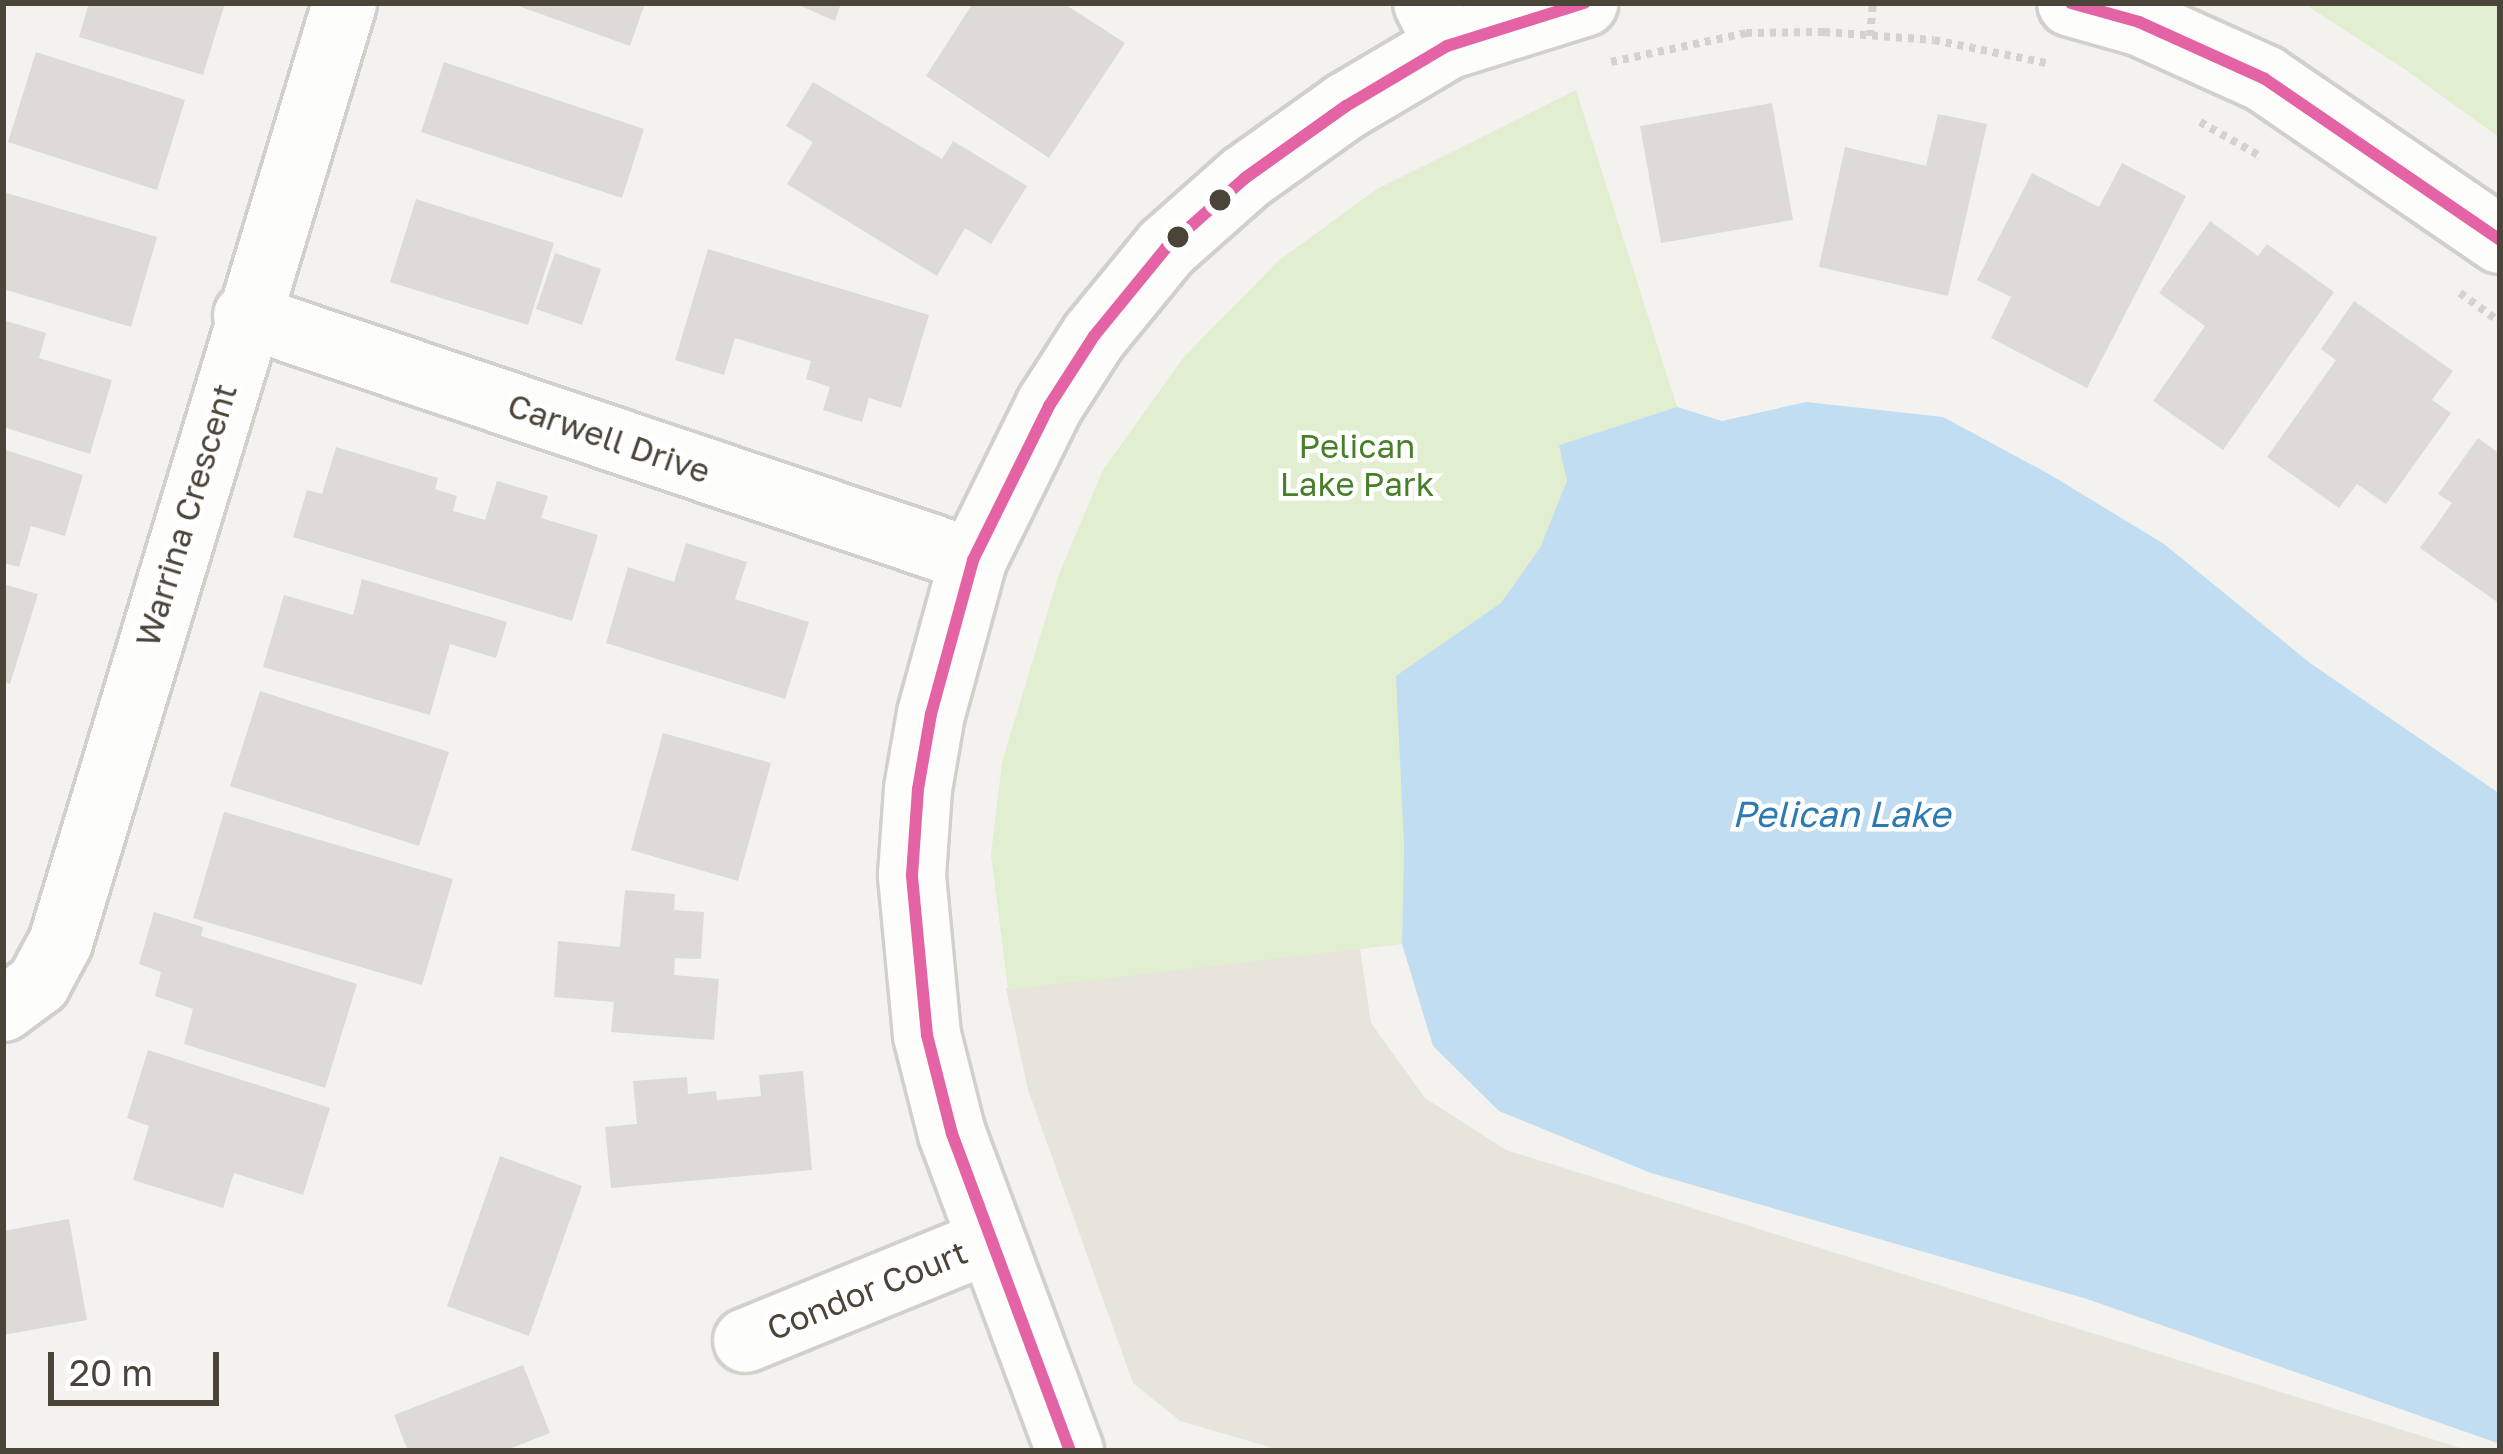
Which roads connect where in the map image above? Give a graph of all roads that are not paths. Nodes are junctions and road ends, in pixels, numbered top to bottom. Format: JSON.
{"nodes":[{"id":1,"x":344,"y":3,"type":"edge"},
{"id":2,"x":2072,"y":3,"type":"edge"},
{"id":3,"x":1436,"y":24,"type":"edge"},
{"id":4,"x":1592,"y":34,"type":"edge"},
{"id":5,"x":2500,"y":240,"type":"edge"},
{"id":6,"x":245,"y":315,"type":"junction"},
{"id":7,"x":974,"y":560,"type":"junction"},
{"id":8,"x":3,"y":1009,"type":"edge"},
{"id":9,"x":991,"y":1240,"type":"junction"},
{"id":10,"x":745,"y":1340,"type":"dead end"},
{"id":11,"x":1070,"y":1451,"type":"edge"}],
"edges":[{"from":1,"to":6,"type":"street","name":"Warrina Crescent"},
{"from":2,"to":5,"type":"street"},
{"from":3,"to":4,"type":"street"},
{"from":3,"to":7,"type":"street"},
{"from":6,"to":7,"type":"street","name":"Carwell Drive"},
{"from":6,"to":8,"type":"street","name":"Warrina Crescent"},
{"from":7,"to":9,"type":"street"},
{"from":9,"to":10,"type":"street","name":"Condor Court"},
{"from":9,"to":11,"type":"street"}]}
